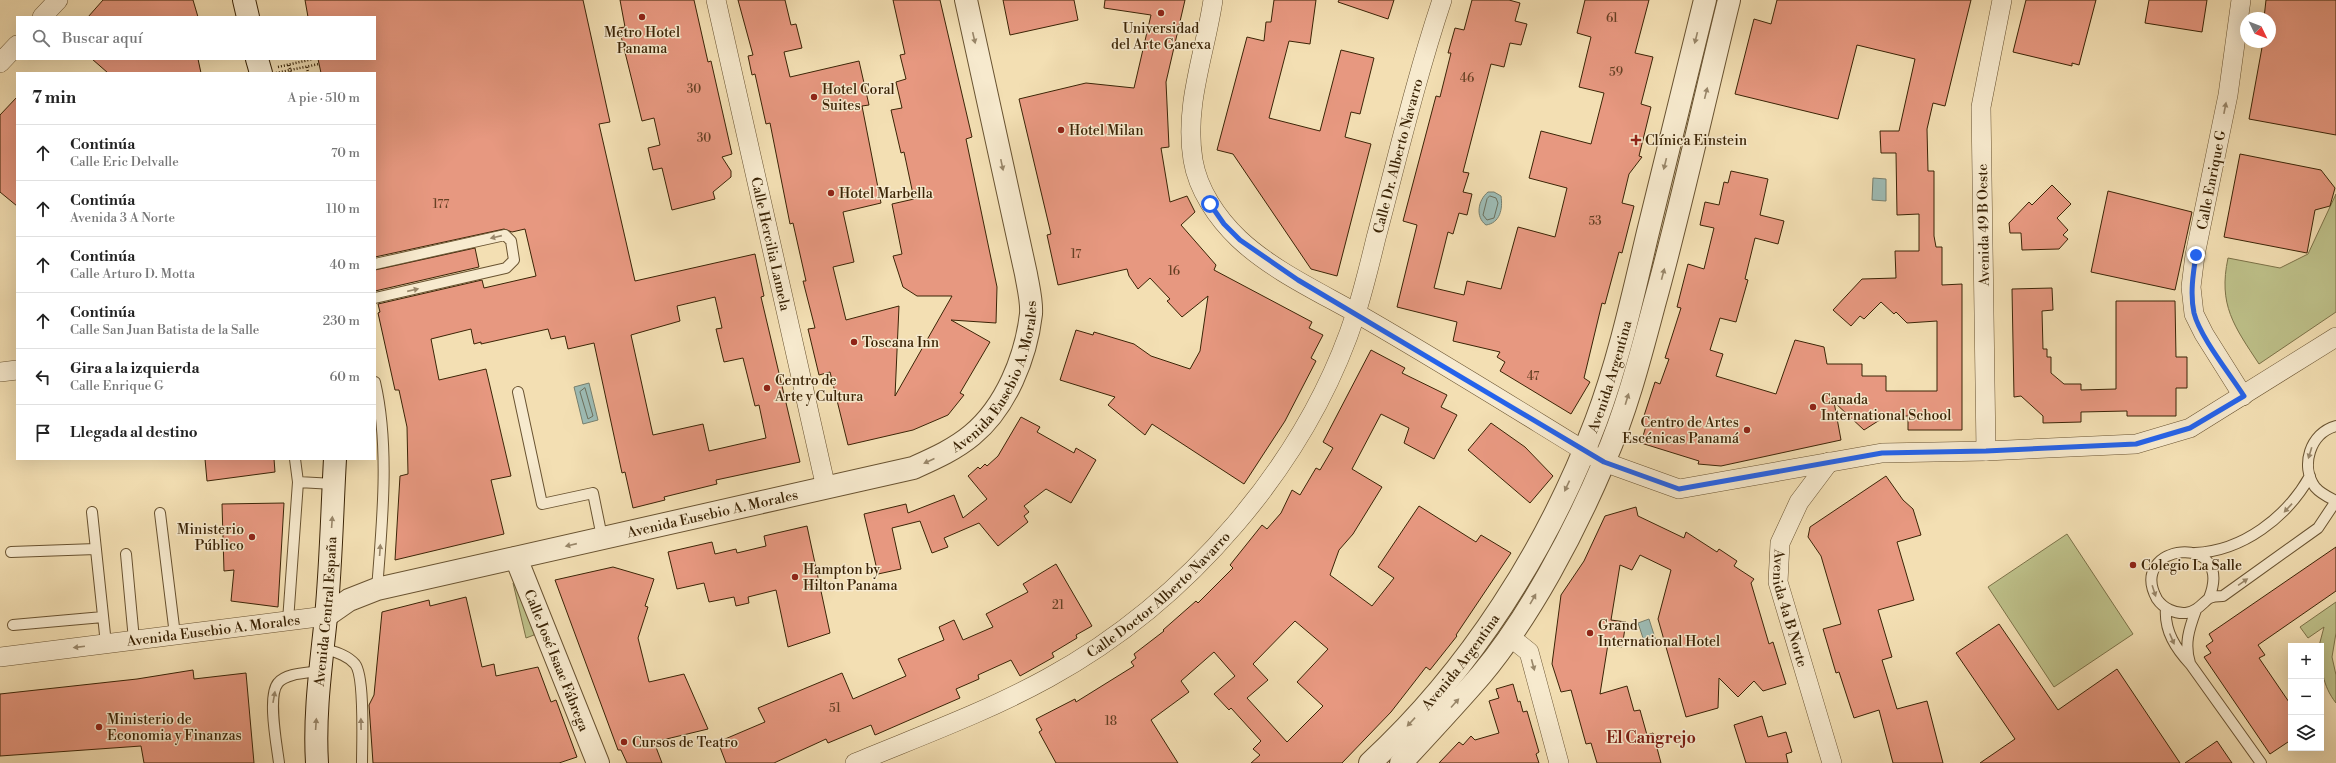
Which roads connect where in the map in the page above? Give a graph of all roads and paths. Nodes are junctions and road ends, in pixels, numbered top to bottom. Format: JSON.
{"nodes":[{"id":1,"x":58,"y":0,"type":"edge"},
{"id":2,"x":244,"y":0,"type":"edge"},
{"id":3,"x":716,"y":0,"type":"edge"},
{"id":4,"x":966,"y":0,"type":"edge"},
{"id":5,"x":1213,"y":0,"type":"edge"},
{"id":6,"x":1442,"y":0,"type":"edge"},
{"id":7,"x":1705,"y":0,"type":"edge"},
{"id":8,"x":1730,"y":0,"type":"edge"},
{"id":9,"x":2002,"y":0,"type":"edge"},
{"id":10,"x":2241,"y":0,"type":"edge"},
{"id":11,"x":43,"y":16,"type":"edge"},
{"id":12,"x":248,"y":16,"type":"edge"},
{"id":13,"x":16,"y":46,"type":"edge"},
{"id":14,"x":257,"y":60,"type":"edge"},
{"id":15,"x":309,"y":60,"type":"edge"},
{"id":16,"x":0,"y":63,"type":"edge"},
{"id":17,"x":319,"y":64,"type":"dead end"},
{"id":18,"x":307,"y":66,"type":"junction"},
{"id":19,"x":261,"y":72,"type":"edge"},
{"id":20,"x":280,"y":72,"type":"edge"},
{"id":21,"x":291,"y":72,"type":"edge"},
{"id":22,"x":308,"y":72,"type":"edge"},
{"id":23,"x":1678,"y":110,"type":"junction"},
{"id":24,"x":1700,"y":116,"type":"junction"},
{"id":25,"x":1670,"y":141,"type":"junction"},
{"id":26,"x":1691,"y":152,"type":"junction"},
{"id":27,"x":376,"y":264,"type":"edge"},
{"id":28,"x":376,"y":298,"type":"edge"},
{"id":29,"x":1356,"y":313,"type":"junction"},
{"id":30,"x":2335,"y":340,"type":"edge"},
{"id":31,"x":16,"y":370,"type":"edge"},
{"id":32,"x":0,"y":372,"type":"edge"},
{"id":33,"x":376,"y":391,"type":"edge"},
{"id":34,"x":518,"y":392,"type":"dead end"},
{"id":35,"x":2244,"y":396,"type":"junction"},
{"id":36,"x":2336,"y":418,"type":"edge"},
{"id":37,"x":2332,"y":427,"type":"edge"},
{"id":38,"x":1583,"y":450,"type":"junction"},
{"id":39,"x":1986,"y":451,"type":"junction"},
{"id":40,"x":295,"y":460,"type":"edge"},
{"id":41,"x":336,"y":460,"type":"edge"},
{"id":42,"x":1604,"y":462,"type":"junction"},
{"id":43,"x":1829,"y":462,"type":"junction"},
{"id":44,"x":1788,"y":470,"type":"junction"},
{"id":45,"x":2310,"y":476,"type":"junction"},
{"id":46,"x":298,"y":482,"type":"junction"},
{"id":47,"x":334,"y":484,"type":"junction"},
{"id":48,"x":826,"y":488,"type":"junction"},
{"id":49,"x":1801,"y":499,"type":"junction"},
{"id":50,"x":2336,"y":501,"type":"edge"},
{"id":51,"x":92,"y":512,"type":"dead end"},
{"id":52,"x":160,"y":513,"type":"dead end"},
{"id":53,"x":602,"y":537,"type":"junction"},
{"id":54,"x":96,"y":549,"type":"junction"},
{"id":55,"x":11,"y":552,"type":"dead end"},
{"id":56,"x":126,"y":554,"type":"dead end"},
{"id":57,"x":2195,"y":554,"type":"junction"},
{"id":58,"x":516,"y":558,"type":"junction"},
{"id":59,"x":377,"y":589,"type":"junction"},
{"id":60,"x":2209,"y":598,"type":"junction"},
{"id":61,"x":1501,"y":606,"type":"junction"},
{"id":62,"x":2166,"y":608,"type":"junction"},
{"id":63,"x":2196,"y":610,"type":"junction"},
{"id":64,"x":326,"y":616,"type":"junction"},
{"id":65,"x":103,"y":617,"type":"junction"},
{"id":66,"x":288,"y":621,"type":"junction"},
{"id":67,"x":13,"y":625,"type":"dead end"},
{"id":68,"x":1515,"y":627,"type":"junction"},
{"id":69,"x":175,"y":635,"type":"junction"},
{"id":70,"x":134,"y":640,"type":"junction"},
{"id":71,"x":106,"y":644,"type":"junction"},
{"id":72,"x":322,"y":648,"type":"junction"},
{"id":73,"x":0,"y":657,"type":"edge"},
{"id":74,"x":2191,"y":665,"type":"junction"},
{"id":75,"x":319,"y":671,"type":"junction"},
{"id":76,"x":279,"y":763,"type":"edge"},
{"id":77,"x":317,"y":763,"type":"edge"},
{"id":78,"x":362,"y":763,"type":"edge"},
{"id":79,"x":598,"y":763,"type":"edge"},
{"id":80,"x":855,"y":763,"type":"edge"},
{"id":81,"x":1370,"y":763,"type":"edge"},
{"id":82,"x":1401,"y":763,"type":"edge"},
{"id":83,"x":1559,"y":763,"type":"edge"},
{"id":84,"x":1832,"y":763,"type":"edge"},
{"id":85,"x":2261,"y":763,"type":"edge"}],
"edges":[{"from":1,"to":11,"type":"street"},
{"from":2,"to":12,"type":"street"},
{"from":3,"to":48,"type":"street","name":"Calle Hercilia Lamela"},
{"from":4,"to":48,"type":"street","name":"Avenida Eusebio A. Morales","one_way":true},
{"from":5,"to":29,"type":"street"},
{"from":6,"to":29,"type":"street","name":"Calle Dr. Alberto Navarro"},
{"from":7,"to":23,"type":"street","name":"Avenida Argentina","one_way":true},
{"from":24,"to":8,"type":"street","name":"Avenida Argentina","one_way":true},
{"from":9,"to":39,"type":"street","name":"Avenida 49 B Oeste"},
{"from":35,"to":10,"type":"street","name":"Calle Enrique G","one_way":true},
{"from":13,"to":16,"type":"street"},
{"from":14,"to":19,"type":"street"},
{"from":15,"to":21,"type":"path"},
{"from":17,"to":18,"type":"path","bridge":true},
{"from":18,"to":20,"type":"path","bridge":true},
{"from":18,"to":22,"type":"path"},
{"from":23,"to":24,"type":"street"},
{"from":23,"to":25,"type":"street","name":"Avenida Argentina"},
{"from":24,"to":26,"type":"street","name":"Avenida Argentina"},
{"from":25,"to":26,"type":"street"},
{"from":25,"to":38,"type":"street","name":"Avenida Argentina","one_way":true},
{"from":42,"to":26,"type":"street","name":"Avenida Argentina","one_way":true},
{"from":28,"to":27,"type":"lane","one_way":true},
{"from":29,"to":38,"type":"street"},
{"from":29,"to":80,"type":"street","name":"Calle Doctor Alberto Navarro"},
{"from":30,"to":35,"type":"street"},
{"from":31,"to":32,"type":"street"},
{"from":59,"to":33,"type":"lane","one_way":true},
{"from":34,"to":53,"type":"lane"},
{"from":35,"to":39,"type":"street"},
{"from":36,"to":37,"type":"lane"},
{"from":37,"to":45,"type":"lane","one_way":true},
{"from":38,"to":42,"type":"street"},
{"from":38,"to":61,"type":"street","name":"Avenida Argentina","one_way":true},
{"from":39,"to":43,"type":"street"},
{"from":40,"to":46,"type":"lane"},
{"from":41,"to":47,"type":"street","name":"Avenida Central España"},
{"from":42,"to":44,"type":"street"},
{"from":68,"to":42,"type":"street","name":"Avenida Argentina","one_way":true},
{"from":43,"to":44,"type":"street"},
{"from":43,"to":49,"type":"street","name":"Avenida 4a B Norte"},
{"from":44,"to":49,"type":"street"},
{"from":45,"to":50,"type":"lane"},
{"from":45,"to":57,"type":"lane","one_way":true},
{"from":46,"to":47,"type":"lane"},
{"from":46,"to":66,"type":"lane"},
{"from":64,"to":47,"type":"street","name":"Avenida Central España","one_way":true},
{"from":48,"to":53,"type":"street","name":"Avenida Eusebio A. Morales"},
{"from":49,"to":84,"type":"street","name":"Avenida 4a B Norte"},
{"from":60,"to":50,"type":"lane","one_way":true},
{"from":51,"to":54,"type":"lane"},
{"from":52,"to":69,"type":"lane"},
{"from":53,"to":58,"type":"street","name":"Avenida Eusebio A. Morales","one_way":true},
{"from":54,"to":55,"type":"lane"},
{"from":54,"to":65,"type":"lane"},
{"from":56,"to":70,"type":"lane"},
{"from":57,"to":60,"type":"lane"},
{"from":57,"to":62,"type":"lane","one_way":true},
{"from":58,"to":59,"type":"street","name":"Avenida Eusebio A. Morales"},
{"from":58,"to":79,"type":"street","name":"Calle José Isaac Fábrega"},
{"from":59,"to":64,"type":"street","name":"Avenida Eusebio A. Morales"},
{"from":60,"to":63,"type":"lane"},
{"from":61,"to":68,"type":"street"},
{"from":61,"to":81,"type":"street","name":"Avenida Argentina","one_way":true},
{"from":62,"to":63,"type":"lane"},
{"from":62,"to":74,"type":"lane","one_way":true},
{"from":63,"to":74,"type":"lane"},
{"from":64,"to":66,"type":"street","name":"Avenida Eusebio A. Morales"},
{"from":64,"to":72,"type":"street","name":"Avenida Central España"},
{"from":65,"to":67,"type":"lane"},
{"from":65,"to":71,"type":"lane"},
{"from":66,"to":69,"type":"street","name":"Avenida Eusebio A. Morales"},
{"from":82,"to":68,"type":"street","name":"Avenida Argentina","one_way":true},
{"from":68,"to":83,"type":"street","one_way":true},
{"from":69,"to":70,"type":"street","name":"Avenida Eusebio A. Morales"},
{"from":70,"to":71,"type":"street","name":"Avenida Eusebio A. Morales"},
{"from":71,"to":73,"type":"street","name":"Avenida Eusebio A. Morales","one_way":true},
{"from":72,"to":75,"type":"street","name":"Avenida Central España"},
{"from":78,"to":72,"type":"lane","one_way":true},
{"from":74,"to":85,"type":"lane"},
{"from":76,"to":75,"type":"lane","one_way":true},
{"from":77,"to":75,"type":"street","name":"Avenida Central España","one_way":true}]}
